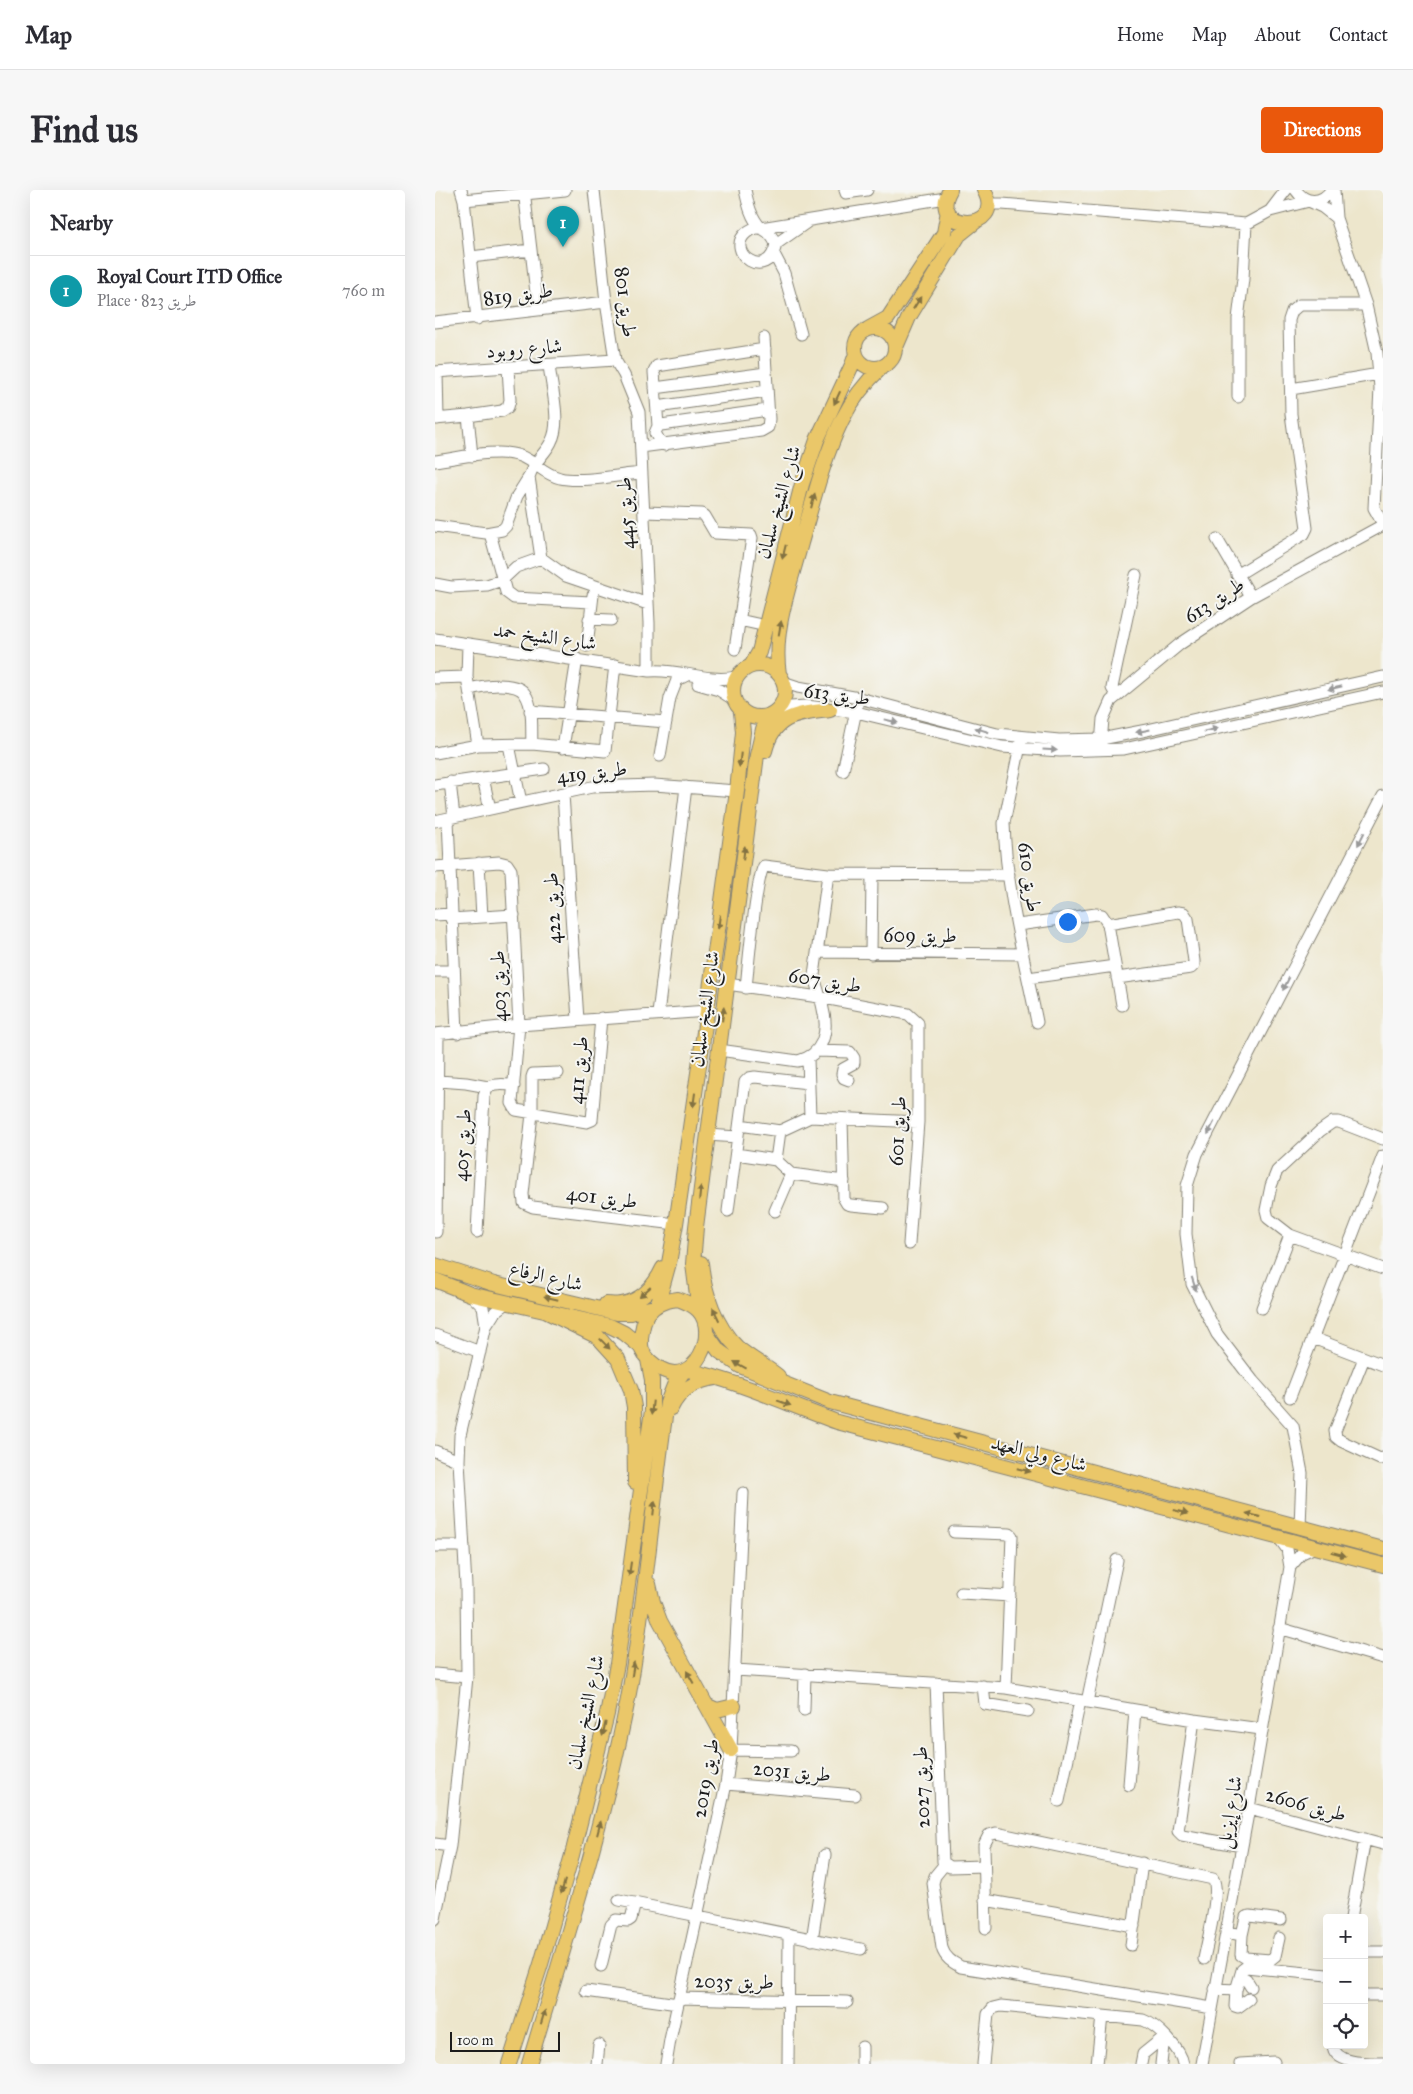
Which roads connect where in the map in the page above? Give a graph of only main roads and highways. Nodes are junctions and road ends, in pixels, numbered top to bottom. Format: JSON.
{"nodes":[{"id":1,"x":989,"y":196,"type":"edge"},
{"id":2,"x":948,"y":201,"type":"edge"},
{"id":3,"x":979,"y":219,"type":"junction"},
{"id":4,"x":868,"y":329,"type":"junction"},
{"id":5,"x":896,"y":347,"type":"junction"},
{"id":6,"x":855,"y":354,"type":"junction"},
{"id":7,"x":881,"y":368,"type":"junction"},
{"id":8,"x":751,"y":666,"type":"junction"},
{"id":9,"x":781,"y":678,"type":"junction"},
{"id":10,"x":831,"y":710,"type":"road end"},
{"id":11,"x":741,"y":712,"type":"junction"},
{"id":12,"x":773,"y":714,"type":"junction"},
{"id":13,"x":754,"y":776,"type":"junction"},
{"id":14,"x":696,"y":1227,"type":"junction"},
{"id":15,"x":671,"y":1252,"type":"junction"},
{"id":16,"x":435,"y":1264,"type":"edge"},
{"id":17,"x":435,"y":1280,"type":"edge"},
{"id":18,"x":595,"y":1306,"type":"junction"},
{"id":19,"x":654,"y":1306,"type":"junction"},
{"id":20,"x":699,"y":1310,"type":"junction"},
{"id":21,"x":547,"y":1312,"type":"junction"},
{"id":22,"x":706,"y":1333,"type":"junction"},
{"id":23,"x":641,"y":1347,"type":"junction"},
{"id":24,"x":648,"y":1360,"type":"junction"},
{"id":25,"x":686,"y":1371,"type":"junction"},
{"id":26,"x":729,"y":1380,"type":"junction"},
{"id":27,"x":801,"y":1392,"type":"junction"},
{"id":28,"x":661,"y":1442,"type":"junction"},
{"id":29,"x":1300,"y":1527,"type":"junction"},
{"id":30,"x":635,"y":1528,"type":"junction"},
{"id":31,"x":1296,"y":1542,"type":"junction"},
{"id":32,"x":1383,"y":1549,"type":"edge"},
{"id":33,"x":1383,"y":1565,"type":"edge"},
{"id":34,"x":647,"y":1567,"type":"junction"},
{"id":35,"x":706,"y":1705,"type":"junction"},
{"id":36,"x":734,"y":1706,"type":"road end"},
{"id":37,"x":731,"y":1750,"type":"road end"},
{"id":38,"x":509,"y":2064,"type":"edge"},
{"id":39,"x":529,"y":2064,"type":"edge"}],
"edges":[{"from":1,"to":3,"type":"main road"},
{"from":2,"to":3,"type":"main road"},
{"from":2,"to":4,"type":"main road"},
{"from":5,"to":3,"type":"main road","one_way":true},
{"from":4,"to":5,"type":"main road"},
{"from":4,"to":6,"type":"main road"},
{"from":5,"to":7,"type":"main road"},
{"from":6,"to":7,"type":"main road"},
{"from":6,"to":8,"type":"main road","name":"شارع الشيخ سلمان","one_way":true},
{"from":9,"to":7,"type":"main road","name":"شارع الشيخ سلمان","one_way":true},
{"from":8,"to":9,"type":"main road"},
{"from":8,"to":11,"type":"main road"},
{"from":9,"to":12,"type":"main road"},
{"from":10,"to":13,"type":"main road"},
{"from":11,"to":12,"type":"main road"},
{"from":11,"to":15,"type":"main road","name":"شارع الشيخ سلمان","one_way":true},
{"from":12,"to":13,"type":"main road","name":"شارع الشيخ سلمان"},
{"from":14,"to":13,"type":"main road","name":"شارع الشيخ سلمان","one_way":true},
{"from":14,"to":20,"type":"main road","name":"شارع الشيخ سلمان"},
{"from":27,"to":14,"type":"main road","one_way":true},
{"from":15,"to":18,"type":"main road","one_way":true},
{"from":15,"to":19,"type":"main road","name":"شارع الشيخ سلمان"},
{"from":18,"to":16,"type":"main road","name":"شارع الرفاع","one_way":true},
{"from":17,"to":21,"type":"main road","name":"شارع الرفاع"},
{"from":18,"to":19,"type":"main road","name":"شارع الرفاع"},
{"from":19,"to":20,"type":"main road"},
{"from":19,"to":23,"type":"main road"},
{"from":20,"to":22,"type":"main road"},
{"from":21,"to":23,"type":"main road","name":"شارع الرفاع"},
{"from":21,"to":30,"type":"main road","one_way":true},
{"from":22,"to":25,"type":"main road"},
{"from":27,"to":22,"type":"main road","name":"شارع ولي العهد","one_way":true},
{"from":23,"to":24,"type":"main road"},
{"from":24,"to":25,"type":"main road"},
{"from":24,"to":30,"type":"main road","name":"شارع الشيخ سلمان","one_way":true},
{"from":25,"to":26,"type":"main road","name":"شارع ولي العهد"},
{"from":25,"to":28,"type":"main road","name":"شارع الشيخ سلمان"},
{"from":26,"to":28,"type":"main road"},
{"from":26,"to":31,"type":"main road","name":"شارع ولي العهد","one_way":true},
{"from":29,"to":27,"type":"main road","name":"شارع ولي العهد","one_way":true},
{"from":34,"to":28,"type":"main road","name":"شارع الشيخ سلمان","one_way":true},
{"from":29,"to":31,"type":"main road"},
{"from":29,"to":32,"type":"main road","name":"شارع ولي العهد"},
{"from":30,"to":38,"type":"main road","name":"شارع الشيخ سلمان","one_way":true},
{"from":31,"to":33,"type":"main road","name":"شارع ولي العهد","one_way":true},
{"from":35,"to":34,"type":"main road","one_way":true},
{"from":39,"to":34,"type":"main road","name":"شارع الشيخ سلمان","one_way":true},
{"from":35,"to":36,"type":"main road"},
{"from":35,"to":37,"type":"main road"}]}
